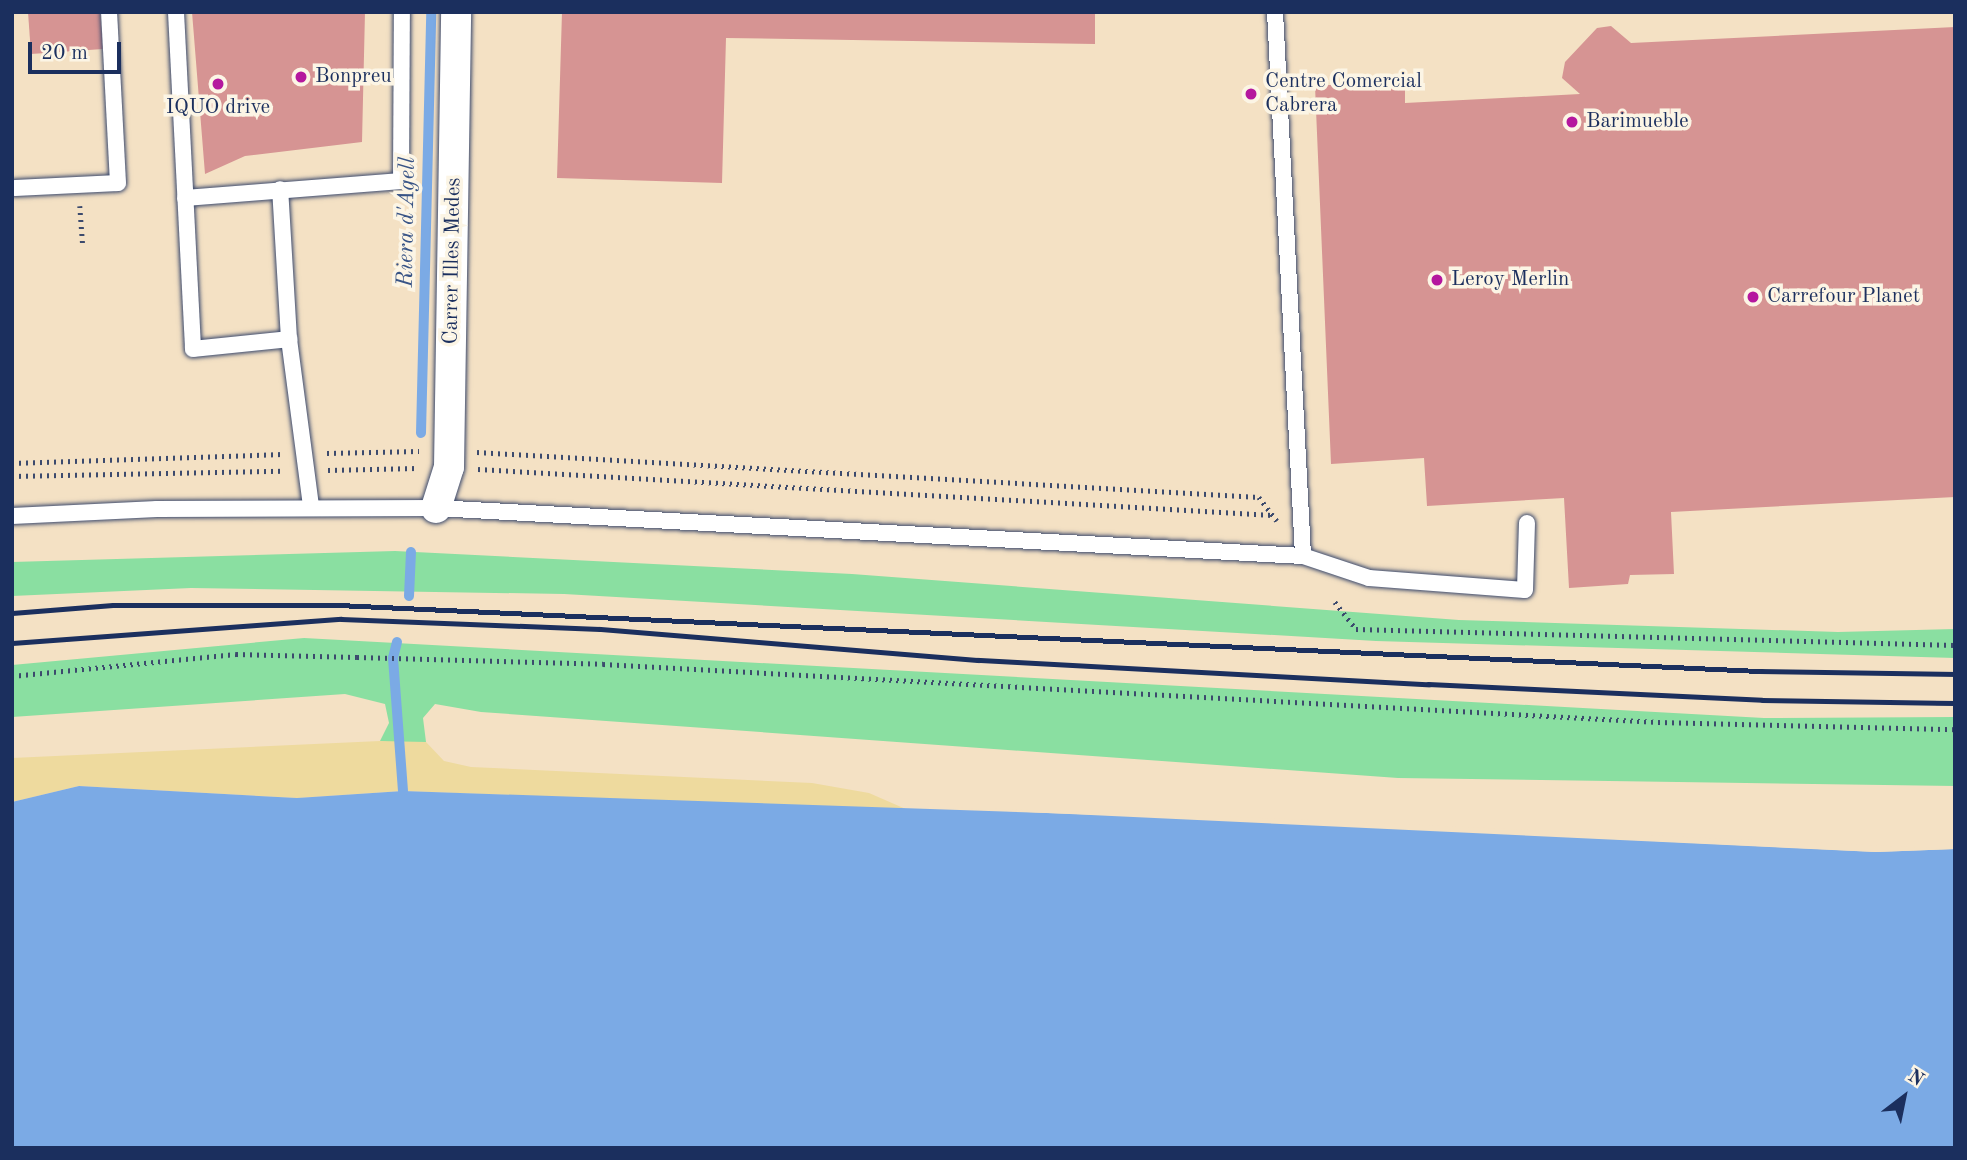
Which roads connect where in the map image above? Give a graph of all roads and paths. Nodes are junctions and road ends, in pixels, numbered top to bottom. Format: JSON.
{"nodes":[{"id":1,"x":109,"y":12,"type":"edge"},
{"id":2,"x":176,"y":12,"type":"edge"},
{"id":3,"x":402,"y":12,"type":"edge"},
{"id":4,"x":456,"y":12,"type":"edge"},
{"id":5,"x":1275,"y":12,"type":"edge"},
{"id":6,"x":15,"y":188,"type":"dead end"},
{"id":7,"x":280,"y":189,"type":"junction"},
{"id":8,"x":185,"y":198,"type":"junction"},
{"id":9,"x":289,"y":340,"type":"junction"},
{"id":10,"x":449,"y":459,"type":"junction"},
{"id":11,"x":304,"y":462,"type":"junction"},
{"id":12,"x":12,"y":463,"type":"edge"},
{"id":13,"x":12,"y":476,"type":"edge"},
{"id":14,"x":312,"y":507,"type":"junction"},
{"id":15,"x":436,"y":508,"type":"junction"},
{"id":16,"x":1273,"y":515,"type":"junction"},
{"id":17,"x":12,"y":516,"type":"edge"},
{"id":18,"x":1527,"y":523,"type":"dead end"},
{"id":19,"x":1303,"y":556,"type":"junction"},
{"id":20,"x":1335,"y":602,"type":"dead end"},
{"id":21,"x":1955,"y":645,"type":"edge"},
{"id":22,"x":12,"y":677,"type":"edge"},
{"id":23,"x":1955,"y":729,"type":"edge"}],
"edges":[{"from":1,"to":6,"type":"lane"},
{"from":2,"to":8,"type":"lane"},
{"from":3,"to":7,"type":"lane"},
{"from":4,"to":10,"type":"street","name":"Carrer Illes Medes"},
{"from":5,"to":19,"type":"lane"},
{"from":7,"to":8,"type":"lane"},
{"from":7,"to":9,"type":"lane"},
{"from":8,"to":9,"type":"lane"},
{"from":9,"to":11,"type":"lane"},
{"from":10,"to":11,"type":"path"},
{"from":10,"to":11,"type":"path"},
{"from":10,"to":15,"type":"street","name":"Carrer Illes Medes"},
{"from":10,"to":16,"type":"path"},
{"from":10,"to":16,"type":"path"},
{"from":11,"to":12,"type":"path"},
{"from":11,"to":13,"type":"path"},
{"from":11,"to":14,"type":"lane"},
{"from":14,"to":15,"type":"lane"},
{"from":14,"to":17,"type":"lane"},
{"from":15,"to":19,"type":"lane"},
{"from":16,"to":19,"type":"path"},
{"from":18,"to":19,"type":"lane"},
{"from":20,"to":21,"type":"path"},
{"from":22,"to":23,"type":"path"}]}
